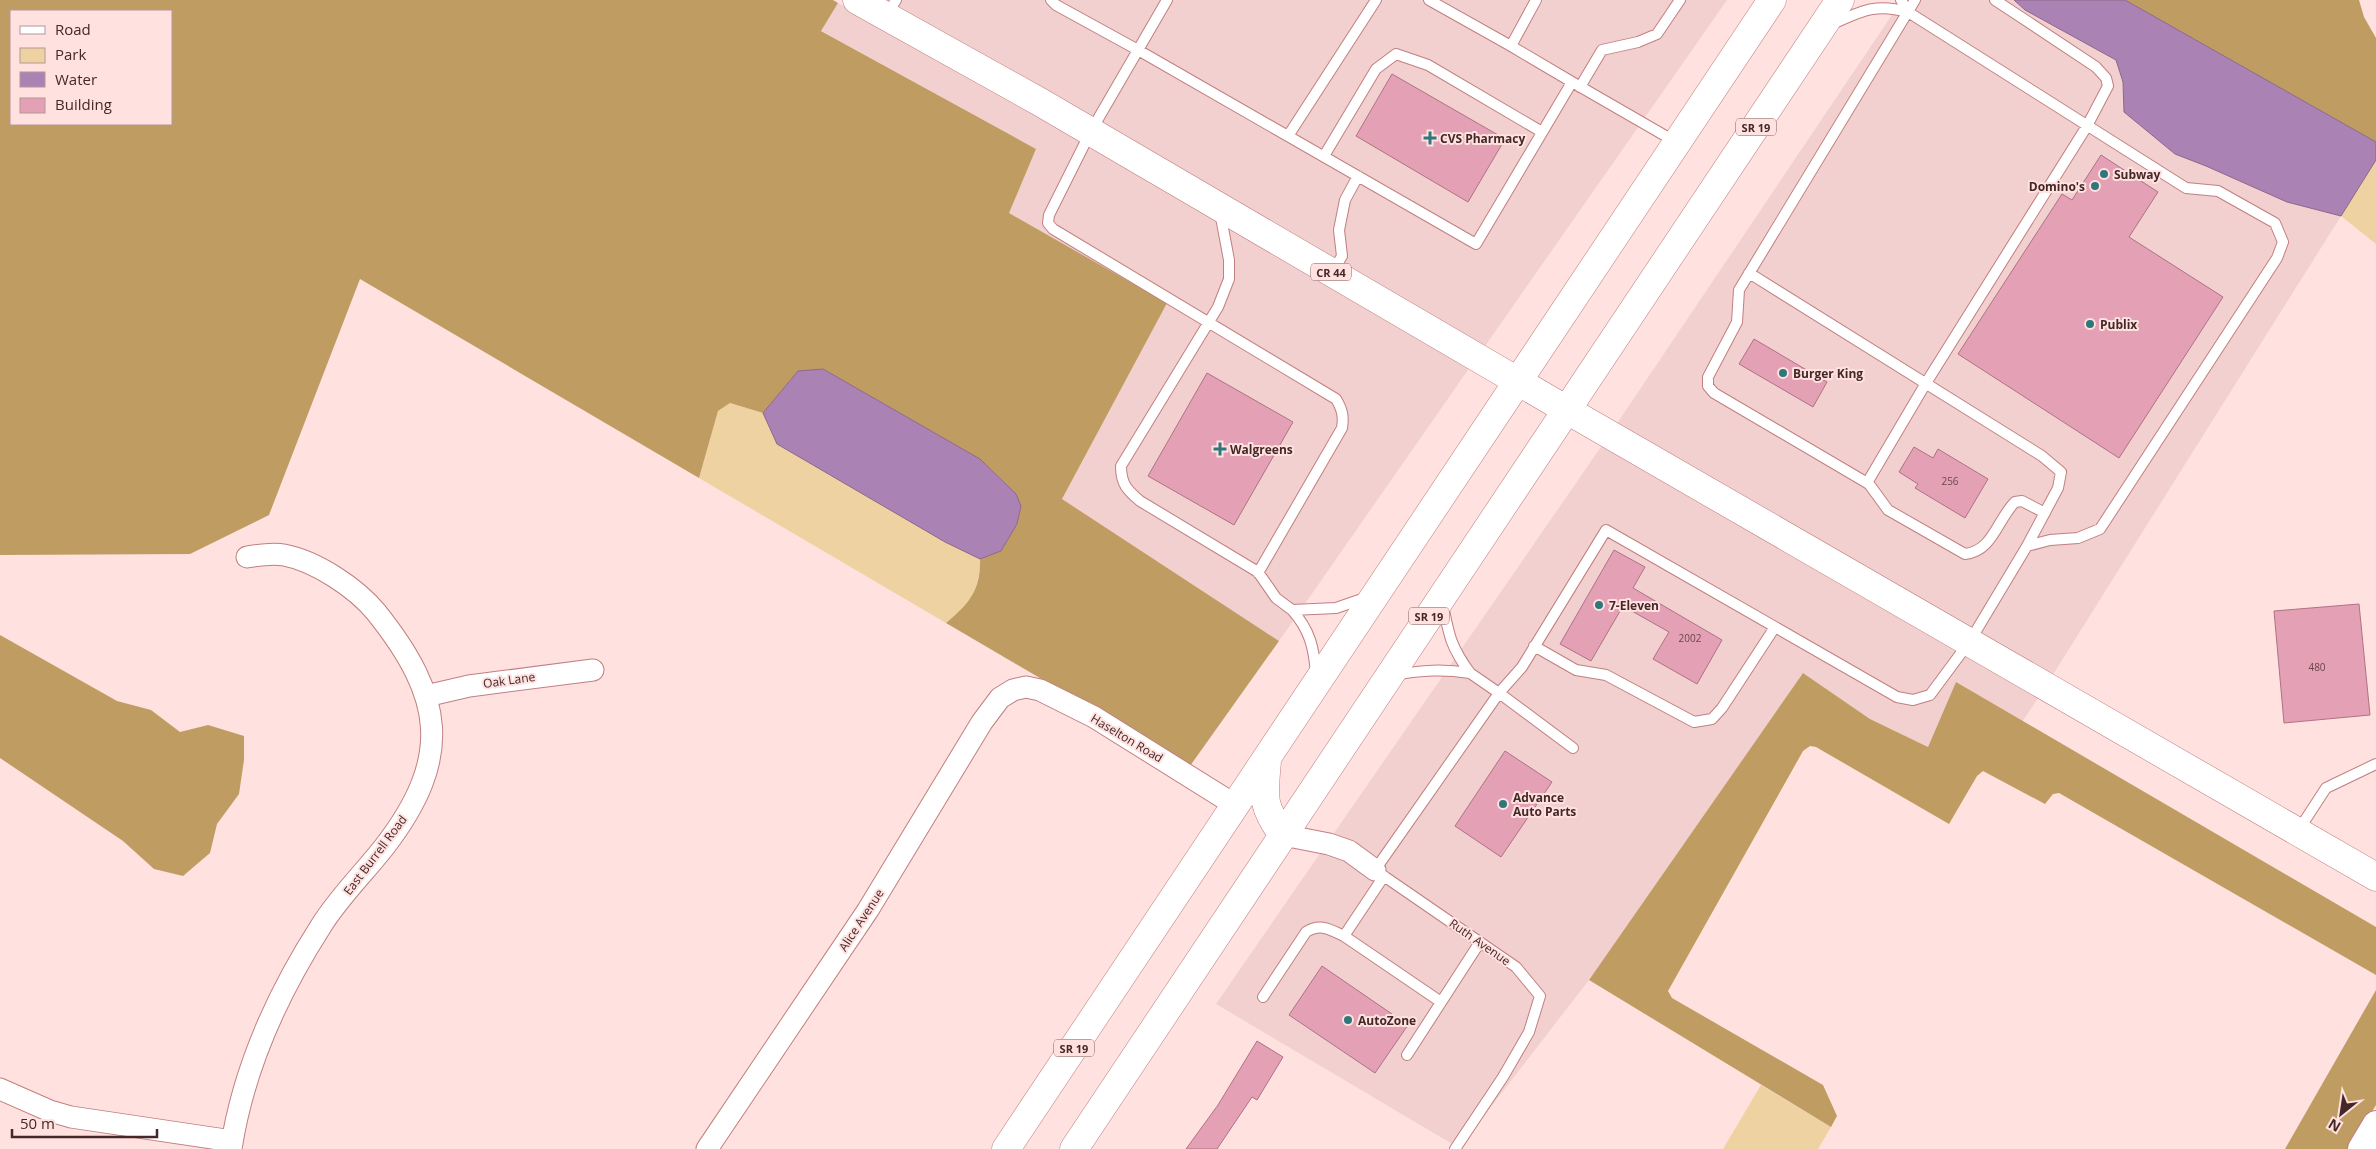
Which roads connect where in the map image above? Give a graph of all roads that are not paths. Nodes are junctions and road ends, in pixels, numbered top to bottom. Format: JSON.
{"nodes":[{"id":1,"x":856,"y":0,"type":"edge"},
{"id":2,"x":1051,"y":0,"type":"edge"},
{"id":3,"x":1167,"y":0,"type":"edge"},
{"id":4,"x":1376,"y":0,"type":"edge"},
{"id":5,"x":1429,"y":0,"type":"edge"},
{"id":6,"x":1536,"y":0,"type":"edge"},
{"id":7,"x":1680,"y":0,"type":"edge"},
{"id":8,"x":1772,"y":0,"type":"edge"},
{"id":9,"x":1840,"y":0,"type":"edge"},
{"id":10,"x":1902,"y":0,"type":"edge"},
{"id":11,"x":1915,"y":0,"type":"edge"},
{"id":12,"x":1995,"y":0,"type":"edge"},
{"id":13,"x":891,"y":8,"type":"edge"},
{"id":14,"x":1908,"y":12,"type":"junction"},
{"id":15,"x":1822,"y":28,"type":"junction"},
{"id":16,"x":1511,"y":46,"type":"junction"},
{"id":17,"x":1138,"y":50,"type":"junction"},
{"id":18,"x":1576,"y":85,"type":"junction"},
{"id":19,"x":2087,"y":126,"type":"junction"},
{"id":20,"x":1091,"y":131,"type":"junction"},
{"id":21,"x":1542,"y":132,"type":"junction"},
{"id":22,"x":1288,"y":136,"type":"junction"},
{"id":23,"x":1677,"y":143,"type":"junction"},
{"id":24,"x":1324,"y":156,"type":"junction"},
{"id":25,"x":1358,"y":176,"type":"junction"},
{"id":26,"x":1218,"y":206,"type":"junction"},
{"id":27,"x":1332,"y":273,"type":"junction"},
{"id":28,"x":1749,"y":273,"type":"junction"},
{"id":29,"x":1209,"y":322,"type":"junction"},
{"id":30,"x":1517,"y":382,"type":"junction"},
{"id":31,"x":1926,"y":383,"type":"junction"},
{"id":32,"x":1567,"y":410,"type":"junction"},
{"id":33,"x":1867,"y":483,"type":"junction"},
{"id":34,"x":2045,"y":513,"type":"junction"},
{"id":35,"x":2027,"y":546,"type":"junction"},
{"id":36,"x":247,"y":556,"type":"dead end"},
{"id":37,"x":1258,"y":573,"type":"junction"},
{"id":38,"x":1375,"y":594,"type":"junction"},
{"id":39,"x":1442,"y":598,"type":"junction"},
{"id":40,"x":1292,"y":610,"type":"junction"},
{"id":41,"x":1775,"y":627,"type":"junction"},
{"id":42,"x":1970,"y":641,"type":"junction"},
{"id":43,"x":1534,"y":646,"type":"junction"},
{"id":44,"x":593,"y":670,"type":"dead end"},
{"id":45,"x":1470,"y":673,"type":"junction"},
{"id":46,"x":1390,"y":676,"type":"junction"},
{"id":47,"x":1317,"y":682,"type":"junction"},
{"id":48,"x":1013,"y":690,"type":"joint"},
{"id":49,"x":1499,"y":693,"type":"junction"},
{"id":50,"x":426,"y":696,"type":"junction"},
{"id":51,"x":1573,"y":748,"type":"dead end"},
{"id":52,"x":1267,"y":757,"type":"junction"},
{"id":53,"x":2376,"y":764,"type":"edge"},
{"id":54,"x":1236,"y":805,"type":"junction"},
{"id":55,"x":2298,"y":832,"type":"junction"},
{"id":56,"x":1283,"y":835,"type":"junction"},
{"id":57,"x":1379,"y":873,"type":"junction"},
{"id":58,"x":2376,"y":877,"type":"edge"},
{"id":59,"x":1344,"y":936,"type":"junction"},
{"id":60,"x":1480,"y":942,"type":"junction"},
{"id":61,"x":1263,"y":997,"type":"dead end"},
{"id":62,"x":1441,"y":1002,"type":"junction"},
{"id":63,"x":1406,"y":1055,"type":"dead end"},
{"id":64,"x":0,"y":1089,"type":"edge"},
{"id":65,"x":2376,"y":1124,"type":"edge"},
{"id":66,"x":231,"y":1145,"type":"edge"},
{"id":67,"x":707,"y":1149,"type":"edge"},
{"id":68,"x":1006,"y":1149,"type":"edge"},
{"id":69,"x":1074,"y":1149,"type":"edge"},
{"id":70,"x":1454,"y":1149,"type":"edge"},
{"id":71,"x":2361,"y":1149,"type":"edge"}],
"edges":[{"from":1,"to":13,"type":"main road","number":"CR 44"},
{"from":2,"to":17,"type":"lane"},
{"from":3,"to":17,"type":"lane"},
{"from":4,"to":22,"type":"lane"},
{"from":5,"to":16,"type":"lane"},
{"from":6,"to":16,"type":"lane"},
{"from":7,"to":18,"type":"lane"},
{"from":8,"to":23,"type":"main road","number":"SR 19"},
{"from":9,"to":15,"type":"main road","number":"SR 19"},
{"from":10,"to":14,"type":"lane"},
{"from":11,"to":14,"type":"lane"},
{"from":12,"to":19,"type":"lane"},
{"from":13,"to":20,"type":"main road","number":"CR 44"},
{"from":14,"to":15,"type":"lane"},
{"from":14,"to":19,"type":"lane"},
{"from":14,"to":28,"type":"lane"},
{"from":15,"to":32,"type":"main road","number":"SR 19"},
{"from":16,"to":18,"type":"lane"},
{"from":17,"to":20,"type":"lane"},
{"from":17,"to":22,"type":"lane"},
{"from":18,"to":21,"type":"lane"},
{"from":18,"to":23,"type":"lane"},
{"from":19,"to":31,"type":"lane"},
{"from":19,"to":35,"type":"lane"},
{"from":20,"to":26,"type":"main road","number":"CR 44"},
{"from":20,"to":29,"type":"lane"},
{"from":21,"to":24,"type":"lane"},
{"from":21,"to":25,"type":"lane"},
{"from":22,"to":24,"type":"lane"},
{"from":23,"to":30,"type":"main road","number":"SR 19"},
{"from":24,"to":25,"type":"lane"},
{"from":25,"to":27,"type":"lane"},
{"from":26,"to":27,"type":"main road","number":"CR 44"},
{"from":26,"to":29,"type":"lane"},
{"from":27,"to":30,"type":"main road","number":"CR 44"},
{"from":28,"to":31,"type":"lane"},
{"from":28,"to":33,"type":"lane"},
{"from":29,"to":37,"type":"lane"},
{"from":29,"to":37,"type":"lane"},
{"from":30,"to":32,"type":"main road","number":"CR 44"},
{"from":30,"to":38,"type":"main road","number":"SR 19"},
{"from":31,"to":33,"type":"lane"},
{"from":31,"to":34,"type":"lane"},
{"from":32,"to":39,"type":"main road","number":"SR 19"},
{"from":32,"to":42,"type":"main road","number":"CR 44"},
{"from":33,"to":34,"type":"lane"},
{"from":34,"to":35,"type":"lane"},
{"from":35,"to":42,"type":"lane"},
{"from":36,"to":50,"type":"street","name":"East Burrell Road"},
{"from":37,"to":40,"type":"lane"},
{"from":38,"to":40,"type":"lane"},
{"from":38,"to":47,"type":"main road","number":"SR 19"},
{"from":39,"to":45,"type":"lane"},
{"from":39,"to":46,"type":"main road","number":"SR 19"},
{"from":40,"to":47,"type":"lane"},
{"from":41,"to":42,"type":"lane"},
{"from":41,"to":43,"type":"lane"},
{"from":41,"to":43,"type":"lane"},
{"from":42,"to":55,"type":"main road","number":"CR 44"},
{"from":43,"to":49,"type":"lane"},
{"from":44,"to":50,"type":"street","name":"Oak Lane"},
{"from":45,"to":46,"type":"lane"},
{"from":45,"to":49,"type":"lane"},
{"from":46,"to":56,"type":"main road","number":"SR 19"},
{"from":47,"to":52,"type":"main road","number":"SR 19"},
{"from":48,"to":54,"type":"street","name":"Haselton Road"},
{"from":48,"to":67,"type":"street","name":"Alice Avenue"},
{"from":49,"to":51,"type":"lane"},
{"from":49,"to":57,"type":"lane"},
{"from":50,"to":66,"type":"street","name":"East Burrell Road"},
{"from":52,"to":54,"type":"main road","number":"SR 19"},
{"from":52,"to":56,"type":"main road"},
{"from":53,"to":55,"type":"lane"},
{"from":54,"to":68,"type":"main road","number":"SR 19"},
{"from":55,"to":58,"type":"main road","number":"CR 44"},
{"from":56,"to":57,"type":"street","name":"Ruth Avenue"},
{"from":56,"to":69,"type":"main road","number":"SR 19"},
{"from":57,"to":59,"type":"lane"},
{"from":57,"to":60,"type":"lane","name":"Ruth Avenue"},
{"from":59,"to":61,"type":"lane"},
{"from":59,"to":62,"type":"lane"},
{"from":60,"to":62,"type":"lane"},
{"from":60,"to":70,"type":"lane","name":"Ruth Avenue"},
{"from":62,"to":63,"type":"lane"},
{"from":64,"to":66,"type":"street"},
{"from":65,"to":71,"type":"street"}]}
